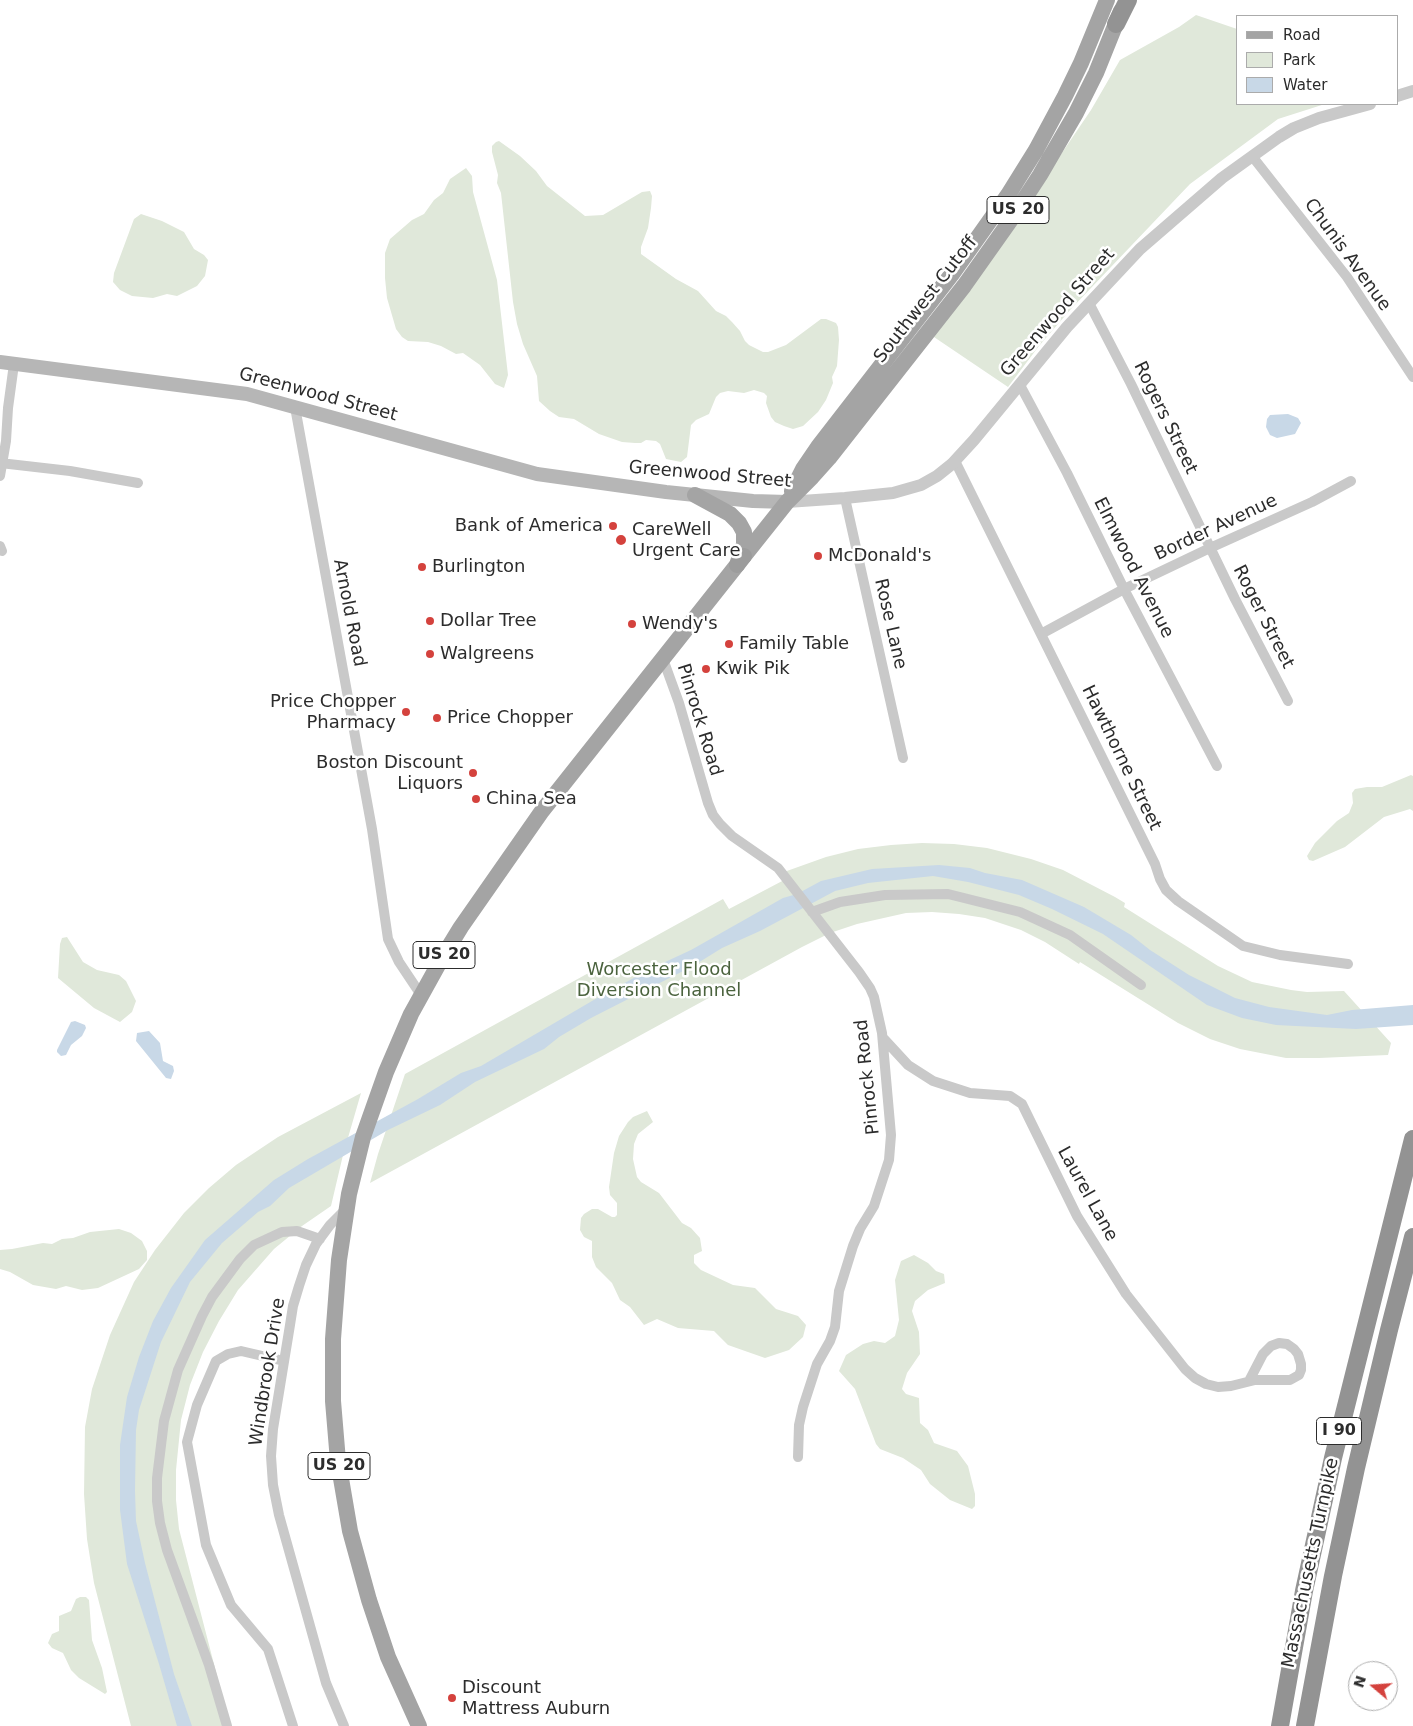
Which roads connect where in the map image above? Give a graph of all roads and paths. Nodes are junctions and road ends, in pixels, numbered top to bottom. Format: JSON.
{"nodes":[{"id":1,"x":1107,"y":0,"type":"edge"},
{"id":2,"x":1127,"y":0,"type":"edge"},
{"id":3,"x":1116,"y":24,"type":"joint"},
{"id":4,"x":1413,"y":92,"type":"edge"},
{"id":5,"x":1398,"y":96,"type":"edge"},
{"id":6,"x":1366,"y":105,"type":"edge"},
{"id":7,"x":1252,"y":156,"type":"junction"},
{"id":8,"x":1089,"y":303,"type":"junction"},
{"id":9,"x":0,"y":362,"type":"edge"},
{"id":10,"x":14,"y":364,"type":"junction"},
{"id":11,"x":1413,"y":376,"type":"edge"},
{"id":12,"x":1020,"y":386,"type":"junction"},
{"id":13,"x":295,"y":406,"type":"junction"},
{"id":14,"x":955,"y":460,"type":"junction"},
{"id":15,"x":1,"y":463,"type":"edge"},
{"id":16,"x":0,"y":476,"type":"edge"},
{"id":17,"x":1351,"y":481,"type":"dead end"},
{"id":18,"x":138,"y":482,"type":"dead end"},
{"id":19,"x":695,"y":495,"type":"junction"},
{"id":20,"x":845,"y":498,"type":"junction"},
{"id":21,"x":787,"y":502,"type":"junction"},
{"id":22,"x":1210,"y":548,"type":"junction"},
{"id":23,"x":741,"y":560,"type":"junction"},
{"id":24,"x":1124,"y":589,"type":"junction"},
{"id":25,"x":1041,"y":634,"type":"junction"},
{"id":26,"x":663,"y":659,"type":"junction"},
{"id":27,"x":1288,"y":702,"type":"dead end"},
{"id":28,"x":903,"y":758,"type":"dead end"},
{"id":29,"x":1217,"y":766,"type":"dead end"},
{"id":30,"x":811,"y":910,"type":"junction"},
{"id":31,"x":1348,"y":964,"type":"dead end"},
{"id":32,"x":1141,"y":985,"type":"dead end"},
{"id":33,"x":421,"y":995,"type":"junction"},
{"id":34,"x":882,"y":1037,"type":"junction"},
{"id":35,"x":1413,"y":1140,"type":"edge"},
{"id":36,"x":348,"y":1201,"type":"junction"},
{"id":37,"x":1413,"y":1237,"type":"edge"},
{"id":38,"x":320,"y":1238,"type":"junction"},
{"id":39,"x":284,"y":1361,"type":"junction"},
{"id":40,"x":1249,"y":1381,"type":"junction"},
{"id":41,"x":798,"y":1457,"type":"dead end"},
{"id":42,"x":228,"y":1726,"type":"edge"},
{"id":43,"x":293,"y":1726,"type":"edge"},
{"id":44,"x":344,"y":1726,"type":"edge"},
{"id":45,"x":419,"y":1726,"type":"edge"},
{"id":46,"x":1280,"y":1726,"type":"edge"},
{"id":47,"x":1305,"y":1726,"type":"edge"}],
"edges":[{"from":1,"to":21,"type":"main road","name":"Southwest Cutoff","number":"US 20"},
{"from":2,"to":3,"type":"highway"},
{"from":3,"to":21,"type":"main road","name":"Southwest Cutoff","number":"US 20"},
{"from":4,"to":5,"type":"street"},
{"from":6,"to":7,"type":"street","name":"Greenwood Street"},
{"from":7,"to":8,"type":"street","name":"Greenwood Street"},
{"from":7,"to":11,"type":"street","name":"Chunis Avenue"},
{"from":8,"to":12,"type":"street","name":"Greenwood Street"},
{"from":8,"to":22,"type":"street","name":"Rogers Street"},
{"from":9,"to":10,"type":"main road","name":"Greenwood Street"},
{"from":10,"to":13,"type":"main road","name":"Greenwood Street"},
{"from":10,"to":15,"type":"street"},
{"from":12,"to":14,"type":"street","name":"Greenwood Street"},
{"from":12,"to":24,"type":"street","name":"Elmwood Avenue"},
{"from":13,"to":19,"type":"main road","name":"Greenwood Street"},
{"from":13,"to":33,"type":"street","name":"Arnold Road"},
{"from":14,"to":20,"type":"street","name":"Greenwood Street"},
{"from":14,"to":25,"type":"street","name":"Hawthorne Street"},
{"from":15,"to":16,"type":"street"},
{"from":15,"to":18,"type":"street"},
{"from":17,"to":22,"type":"street","name":"Border Avenue"},
{"from":19,"to":21,"type":"main road","name":"Greenwood Street"},
{"from":19,"to":23,"type":"main road"},
{"from":20,"to":21,"type":"street","name":"Greenwood Street"},
{"from":20,"to":28,"type":"street","name":"Rose Lane"},
{"from":21,"to":23,"type":"main road","name":"Southwest Cutoff","number":"US 20"},
{"from":22,"to":24,"type":"street","name":"Border Avenue"},
{"from":22,"to":27,"type":"street","name":"Roger Street"},
{"from":23,"to":26,"type":"main road","name":"Southwest Cutoff","number":"US 20"},
{"from":24,"to":25,"type":"street","name":"Border Avenue"},
{"from":24,"to":29,"type":"street","name":"Elmwood Avenue"},
{"from":25,"to":31,"type":"street","name":"Hawthorne Street"},
{"from":26,"to":30,"type":"street","name":"Pinrock Road"},
{"from":26,"to":33,"type":"main road","name":"Southwest Cutoff","number":"US 20"},
{"from":30,"to":32,"type":"street"},
{"from":30,"to":34,"type":"street","name":"Pinrock Road"},
{"from":33,"to":36,"type":"main road","number":"US 20"},
{"from":34,"to":40,"type":"street","name":"Laurel Lane"},
{"from":34,"to":41,"type":"street","name":"Pinrock Road"},
{"from":35,"to":46,"type":"highway","name":"Massachusetts Turnpike","number":"I 90"},
{"from":36,"to":38,"type":"street","name":"Windbrook Drive"},
{"from":36,"to":45,"type":"main road","number":"US 20"},
{"from":37,"to":47,"type":"highway","name":"Massachusetts Turnpike","number":"I 90"},
{"from":38,"to":39,"type":"street","name":"Windbrook Drive"},
{"from":38,"to":42,"type":"street"},
{"from":39,"to":43,"type":"street"},
{"from":39,"to":44,"type":"street","name":"Windbrook Drive"},
{"from":40,"to":40,"type":"street","name":"Laurel Lane"}]}
